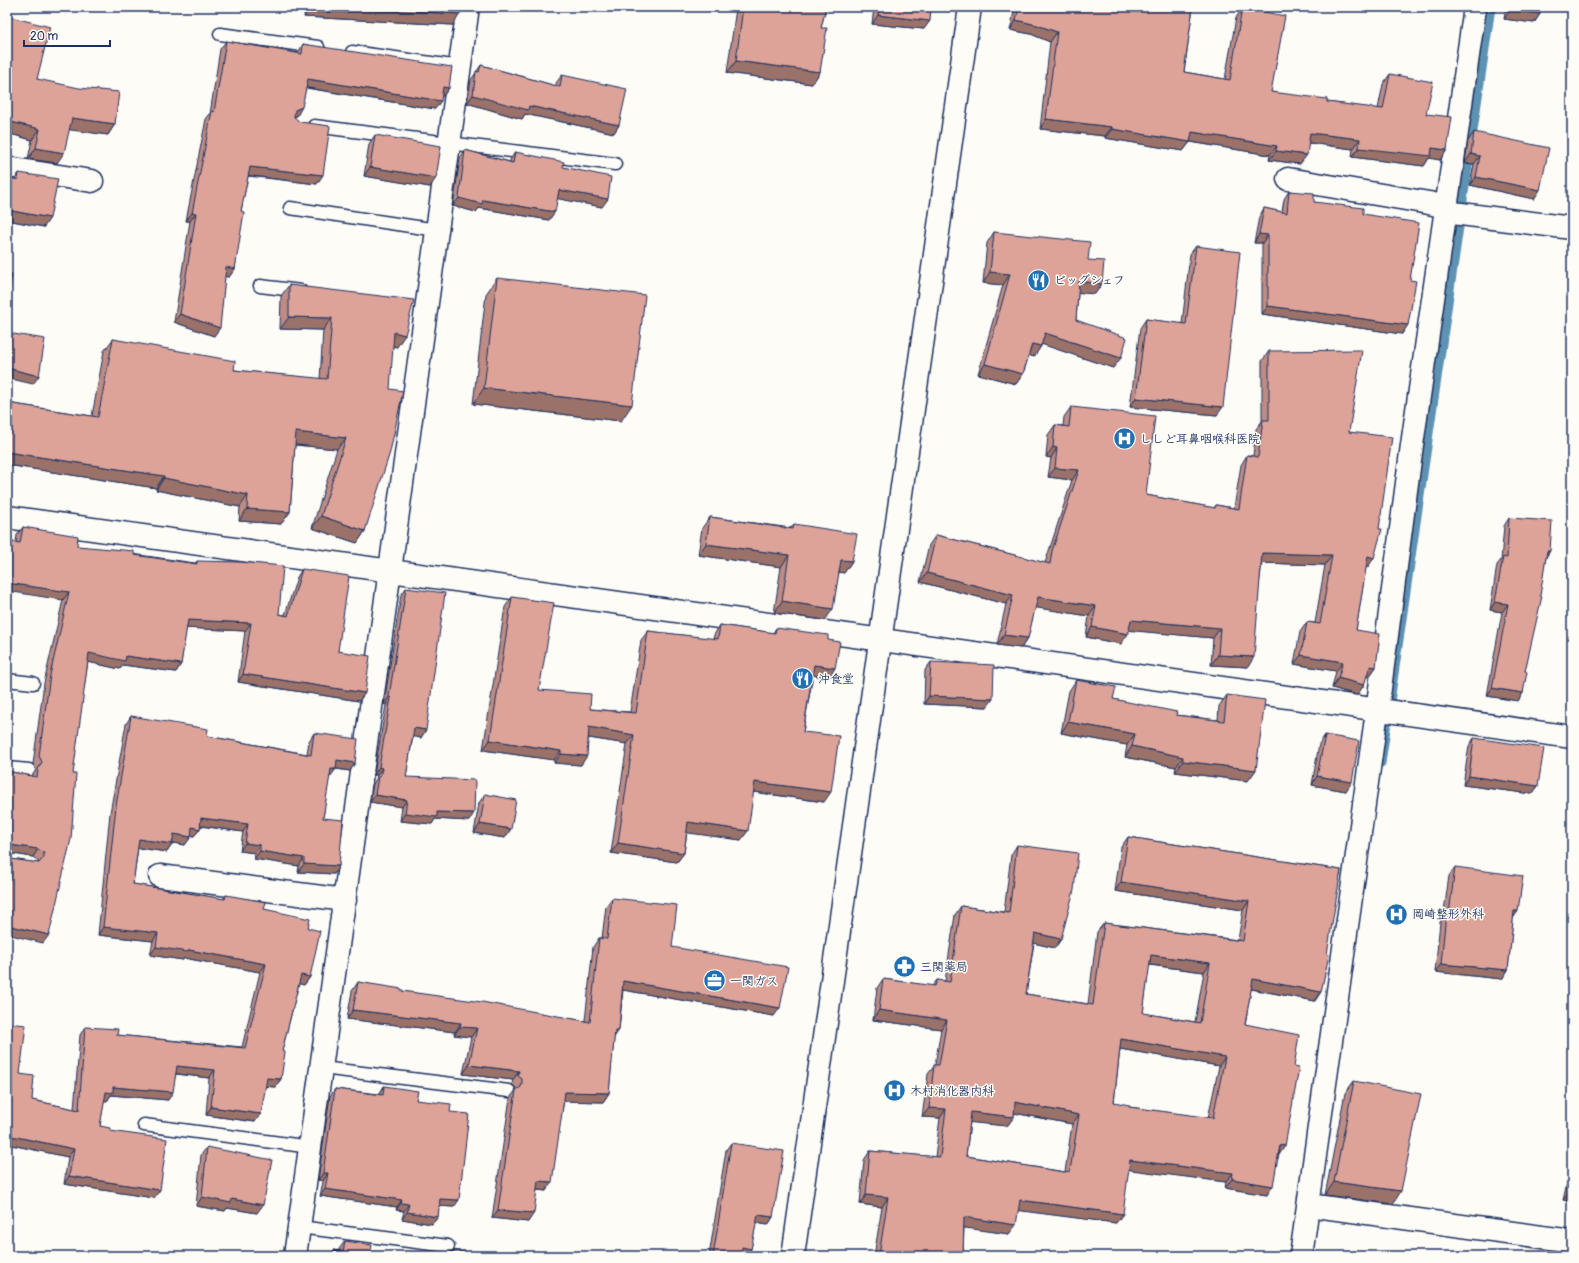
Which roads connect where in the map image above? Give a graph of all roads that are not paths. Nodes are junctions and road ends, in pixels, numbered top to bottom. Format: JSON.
{"nodes":[{"id":1,"x":468,"y":7,"type":"edge"},
{"id":2,"x":970,"y":7,"type":"edge"},
{"id":3,"x":1475,"y":7,"type":"edge"},
{"id":4,"x":220,"y":34,"type":"dead end"},
{"id":5,"x":328,"y":49,"type":"edge"},
{"id":6,"x":344,"y":51,"type":"edge"},
{"id":7,"x":460,"y":67,"type":"junction"},
{"id":8,"x":303,"y":124,"type":"edge"},
{"id":9,"x":449,"y":143,"type":"junction"},
{"id":10,"x":615,"y":164,"type":"dead end"},
{"id":11,"x":7,"y":168,"type":"edge"},
{"id":12,"x":1288,"y":179,"type":"dead end"},
{"id":13,"x":92,"y":181,"type":"dead end"},
{"id":14,"x":1446,"y":207,"type":"junction"},
{"id":15,"x":290,"y":208,"type":"dead end"},
{"id":16,"x":1572,"y":228,"type":"edge"},
{"id":17,"x":438,"y":230,"type":"junction"},
{"id":18,"x":260,"y":286,"type":"dead end"},
{"id":19,"x":313,"y":293,"type":"edge"},
{"id":20,"x":7,"y":517,"type":"edge"},
{"id":21,"x":391,"y":570,"type":"junction"},
{"id":22,"x":881,"y":640,"type":"junction"},
{"id":23,"x":7,"y":680,"type":"edge"},
{"id":24,"x":33,"y":683,"type":"dead end"},
{"id":25,"x":1377,"y":711,"type":"junction"},
{"id":26,"x":1572,"y":737,"type":"edge"},
{"id":27,"x":7,"y":768,"type":"edge"},
{"id":28,"x":29,"y":770,"type":"dead end"},
{"id":29,"x":160,"y":876,"type":"dead end"},
{"id":30,"x":345,"y":900,"type":"junction"},
{"id":31,"x":322,"y":1068,"type":"junction"},
{"id":32,"x":509,"y":1091,"type":"dead end"},
{"id":33,"x":144,"y":1125,"type":"dead end"},
{"id":34,"x":311,"y":1147,"type":"junction"},
{"id":35,"x":1308,"y":1205,"type":"junction"},
{"id":36,"x":299,"y":1227,"type":"junction"},
{"id":37,"x":1572,"y":1241,"type":"edge"},
{"id":38,"x":448,"y":1246,"type":"dead end"},
{"id":39,"x":295,"y":1256,"type":"edge"},
{"id":40,"x":793,"y":1256,"type":"edge"},
{"id":41,"x":1300,"y":1256,"type":"edge"}],
"edges":[{"from":1,"to":7,"type":"street"},
{"from":2,"to":22,"type":"street"},
{"from":3,"to":14,"type":"street"},
{"from":4,"to":5,"type":"lane"},
{"from":6,"to":7,"type":"lane"},
{"from":7,"to":9,"type":"street"},
{"from":8,"to":9,"type":"lane"},
{"from":9,"to":10,"type":"lane"},
{"from":9,"to":17,"type":"street"},
{"from":11,"to":13,"type":"street"},
{"from":12,"to":14,"type":"street"},
{"from":14,"to":16,"type":"street"},
{"from":14,"to":25,"type":"street"},
{"from":15,"to":17,"type":"lane"},
{"from":17,"to":21,"type":"street"},
{"from":18,"to":19,"type":"lane"},
{"from":20,"to":21,"type":"street"},
{"from":21,"to":22,"type":"street"},
{"from":21,"to":30,"type":"street"},
{"from":22,"to":25,"type":"street"},
{"from":22,"to":40,"type":"street"},
{"from":23,"to":24,"type":"lane"},
{"from":25,"to":26,"type":"street"},
{"from":25,"to":35,"type":"street"},
{"from":27,"to":28,"type":"lane"},
{"from":29,"to":30,"type":"street"},
{"from":30,"to":31,"type":"street"},
{"from":31,"to":32,"type":"lane"},
{"from":31,"to":34,"type":"street"},
{"from":33,"to":34,"type":"lane"},
{"from":34,"to":36,"type":"street"},
{"from":35,"to":37,"type":"street"},
{"from":35,"to":41,"type":"street"},
{"from":36,"to":38,"type":"lane"},
{"from":36,"to":39,"type":"street"}]}
